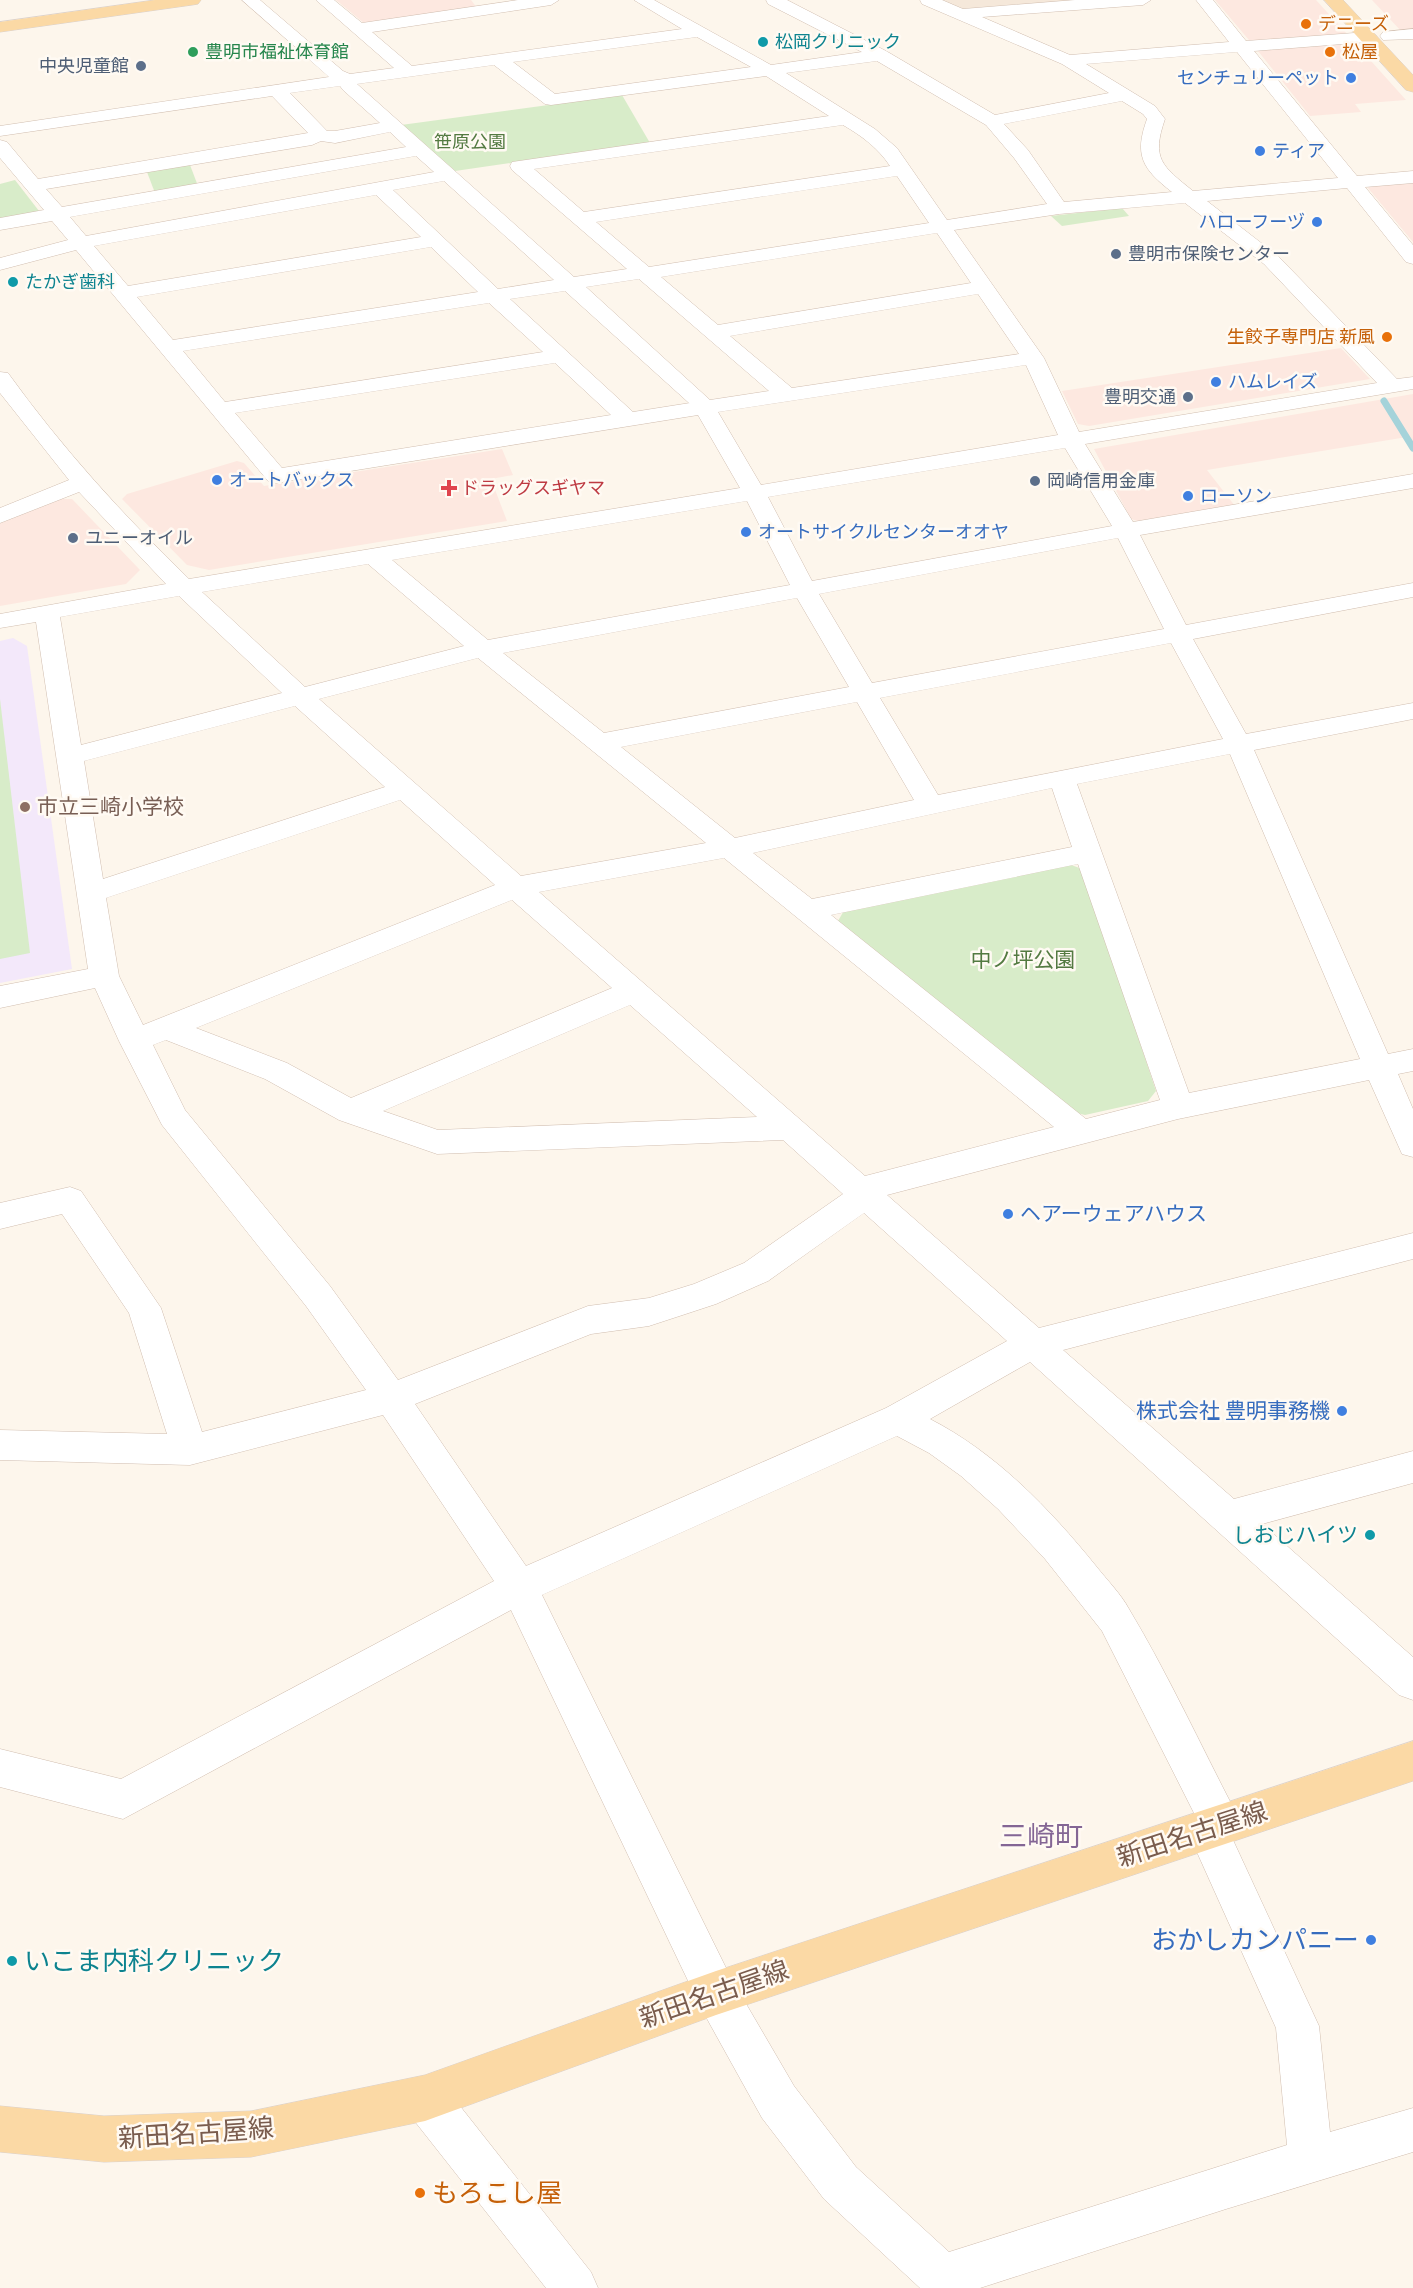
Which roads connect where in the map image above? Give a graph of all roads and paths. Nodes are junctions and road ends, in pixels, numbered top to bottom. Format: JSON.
{"nodes":[{"id":1,"x":192,"y":0,"type":"edge"},
{"id":2,"x":250,"y":0,"type":"edge"},
{"id":3,"x":324,"y":0,"type":"edge"},
{"id":4,"x":551,"y":0,"type":"edge"},
{"id":5,"x":642,"y":0,"type":"edge"},
{"id":6,"x":774,"y":0,"type":"edge"},
{"id":7,"x":928,"y":0,"type":"edge"},
{"id":8,"x":1143,"y":0,"type":"edge"},
{"id":9,"x":1204,"y":0,"type":"edge"},
{"id":10,"x":1333,"y":0,"type":"edge"},
{"id":11,"x":1356,"y":0,"type":"edge"},
{"id":12,"x":959,"y":13,"type":"junction"},
{"id":13,"x":0,"y":27,"type":"edge"},
{"id":14,"x":359,"y":29,"type":"junction"},
{"id":15,"x":699,"y":32,"type":"junction"},
{"id":16,"x":1413,"y":34,"type":"edge"},
{"id":17,"x":1389,"y":36,"type":"junction"},
{"id":18,"x":1368,"y":37,"type":"junction"},
{"id":19,"x":1241,"y":46,"type":"junction"},
{"id":20,"x":880,"y":55,"type":"junction"},
{"id":21,"x":497,"y":59,"type":"junction"},
{"id":22,"x":1068,"y":60,"type":"junction"},
{"id":23,"x":1413,"y":61,"type":"edge"},
{"id":24,"x":408,"y":71,"type":"junction"},
{"id":25,"x":770,"y":71,"type":"junction"},
{"id":26,"x":345,"y":80,"type":"junction"},
{"id":27,"x":1413,"y":86,"type":"edge"},
{"id":28,"x":276,"y":90,"type":"junction"},
{"id":29,"x":1125,"y":95,"type":"junction"},
{"id":30,"x":846,"y":119,"type":"junction"},
{"id":31,"x":992,"y":121,"type":"junction"},
{"id":32,"x":394,"y":126,"type":"junction"},
{"id":33,"x":0,"y":131,"type":"edge"},
{"id":34,"x":317,"y":135,"type":"junction"},
{"id":35,"x":0,"y":146,"type":"edge"},
{"id":36,"x":420,"y":150,"type":"junction"},
{"id":37,"x":902,"y":170,"type":"junction"},
{"id":38,"x":448,"y":175,"type":"junction"},
{"id":39,"x":1413,"y":177,"type":"edge"},
{"id":40,"x":1352,"y":183,"type":"junction"},
{"id":41,"x":33,"y":186,"type":"junction"},
{"id":42,"x":380,"y":189,"type":"junction"},
{"id":43,"x":1189,"y":196,"type":"junction"},
{"id":44,"x":1059,"y":208,"type":"junction"},
{"id":45,"x":57,"y":215,"type":"junction"},
{"id":46,"x":581,"y":218,"type":"junction"},
{"id":47,"x":0,"y":224,"type":"edge"},
{"id":48,"x":943,"y":227,"type":"junction"},
{"id":49,"x":436,"y":240,"type":"junction"},
{"id":50,"x":80,"y":243,"type":"junction"},
{"id":51,"x":1413,"y":258,"type":"edge"},
{"id":52,"x":0,"y":264,"type":"edge"},
{"id":53,"x":646,"y":272,"type":"junction"},
{"id":54,"x":570,"y":284,"type":"junction"},
{"id":55,"x":984,"y":287,"type":"junction"},
{"id":56,"x":123,"y":293,"type":"junction"},
{"id":57,"x":494,"y":296,"type":"junction"},
{"id":58,"x":714,"y":332,"type":"junction"},
{"id":59,"x":169,"y":348,"type":"junction"},
{"id":60,"x":559,"y":356,"type":"junction"},
{"id":61,"x":1033,"y":358,"type":"junction"},
{"id":62,"x":0,"y":378,"type":"edge"},
{"id":63,"x":1402,"y":385,"type":"edge"},
{"id":64,"x":788,"y":396,"type":"junction"},
{"id":65,"x":704,"y":408,"type":"junction"},
{"id":66,"x":220,"y":409,"type":"junction"},
{"id":67,"x":628,"y":419,"type":"junction"},
{"id":68,"x":1071,"y":439,"type":"junction"},
{"id":69,"x":1413,"y":481,"type":"edge"},
{"id":70,"x":82,"y":483,"type":"junction"},
{"id":71,"x":754,"y":492,"type":"junction"},
{"id":72,"x":0,"y":516,"type":"edge"},
{"id":73,"x":1126,"y":530,"type":"junction"},
{"id":74,"x":373,"y":556,"type":"junction"},
{"id":75,"x":182,"y":588,"type":"junction"},
{"id":76,"x":804,"y":589,"type":"junction"},
{"id":77,"x":1413,"y":590,"type":"edge"},
{"id":78,"x":47,"y":611,"type":"junction"},
{"id":79,"x":0,"y":621,"type":"edge"},
{"id":80,"x":1179,"y":635,"type":"junction"},
{"id":81,"x":483,"y":649,"type":"junction"},
{"id":82,"x":866,"y":692,"type":"junction"},
{"id":83,"x":299,"y":696,"type":"junction"},
{"id":84,"x":1411,"y":716,"type":"edge"},
{"id":85,"x":600,"y":742,"type":"junction"},
{"id":86,"x":1238,"y":743,"type":"junction"},
{"id":87,"x":70,"y":756,"type":"junction"},
{"id":88,"x":1062,"y":778,"type":"junction"},
{"id":89,"x":406,"y":789,"type":"junction"},
{"id":90,"x":930,"y":804,"type":"junction"},
{"id":91,"x":731,"y":848,"type":"junction"},
{"id":92,"x":1088,"y":853,"type":"junction"},
{"id":93,"x":516,"y":887,"type":"junction"},
{"id":94,"x":92,"y":893,"type":"junction"},
{"id":95,"x":807,"y":910,"type":"junction"},
{"id":96,"x":104,"y":976,"type":"junction"},
{"id":97,"x":634,"y":991,"type":"junction"},
{"id":98,"x":0,"y":997,"type":"edge"},
{"id":99,"x":167,"y":1029,"type":"junction"},
{"id":100,"x":134,"y":1041,"type":"junction"},
{"id":101,"x":1413,"y":1060,"type":"edge"},
{"id":102,"x":1379,"y":1068,"type":"junction"},
{"id":103,"x":1178,"y":1107,"type":"junction"},
{"id":104,"x":350,"y":1112,"type":"junction"},
{"id":105,"x":790,"y":1128,"type":"junction"},
{"id":106,"x":1080,"y":1131,"type":"junction"},
{"id":107,"x":1413,"y":1145,"type":"edge"},
{"id":108,"x":862,"y":1192,"type":"junction"},
{"id":109,"x":0,"y":1216,"type":"edge"},
{"id":110,"x":1413,"y":1246,"type":"edge"},
{"id":111,"x":1034,"y":1343,"type":"junction"},
{"id":112,"x":391,"y":1398,"type":"junction"},
{"id":113,"x":898,"y":1419,"type":"junction"},
{"id":114,"x":0,"y":1445,"type":"edge"},
{"id":115,"x":190,"y":1450,"type":"junction"},
{"id":116,"x":1413,"y":1467,"type":"edge"},
{"id":117,"x":1228,"y":1517,"type":"junction"},
{"id":118,"x":519,"y":1587,"type":"junction"},
{"id":119,"x":1413,"y":1682,"type":"edge"},
{"id":120,"x":1413,"y":1761,"type":"edge"},
{"id":121,"x":0,"y":1768,"type":"edge"},
{"id":122,"x":1214,"y":1827,"type":"junction"},
{"id":123,"x":716,"y":1993,"type":"junction"},
{"id":124,"x":425,"y":2098,"type":"junction"},
{"id":125,"x":0,"y":2129,"type":"edge"},
{"id":126,"x":1409,"y":2137,"type":"edge"},
{"id":127,"x":1311,"y":2160,"type":"junction"},
{"id":128,"x":948,"y":2283,"type":"edge"},
{"id":129,"x":575,"y":2288,"type":"edge"}],
"edges":[{"from":1,"to":13,"type":"main road"},
{"from":2,"to":26,"type":"street"},
{"from":3,"to":14,"type":"street"},
{"from":4,"to":14,"type":"street"},
{"from":5,"to":15,"type":"street"},
{"from":6,"to":20,"type":"street"},
{"from":7,"to":12,"type":"street"},
{"from":8,"to":12,"type":"street"},
{"from":9,"to":19,"type":"street"},
{"from":10,"to":18,"type":"main road"},
{"from":11,"to":17,"type":"main road"},
{"from":12,"to":22,"type":"street"},
{"from":14,"to":24,"type":"street"},
{"from":15,"to":21,"type":"street"},
{"from":15,"to":25,"type":"street"},
{"from":16,"to":17,"type":"street"},
{"from":17,"to":23,"type":"main road"},
{"from":18,"to":19,"type":"street"},
{"from":18,"to":27,"type":"main road"},
{"from":19,"to":22,"type":"street"},
{"from":19,"to":40,"type":"street"},
{"from":20,"to":25,"type":"street"},
{"from":20,"to":31,"type":"street"},
{"from":21,"to":24,"type":"street"},
{"from":21,"to":25,"type":"street"},
{"from":22,"to":29,"type":"street"},
{"from":24,"to":26,"type":"street"},
{"from":25,"to":30,"type":"street"},
{"from":26,"to":28,"type":"street"},
{"from":26,"to":32,"type":"street"},
{"from":28,"to":33,"type":"street"},
{"from":28,"to":34,"type":"street"},
{"from":29,"to":31,"type":"street"},
{"from":29,"to":43,"type":"street"},
{"from":30,"to":37,"type":"street"},
{"from":30,"to":46,"type":"street"},
{"from":31,"to":44,"type":"street"},
{"from":32,"to":34,"type":"street"},
{"from":32,"to":36,"type":"street"},
{"from":34,"to":41,"type":"street"},
{"from":35,"to":41,"type":"street"},
{"from":36,"to":38,"type":"street"},
{"from":36,"to":45,"type":"street"},
{"from":37,"to":46,"type":"street"},
{"from":37,"to":48,"type":"street"},
{"from":38,"to":42,"type":"street"},
{"from":38,"to":54,"type":"street"},
{"from":39,"to":40,"type":"street"},
{"from":40,"to":43,"type":"street"},
{"from":40,"to":51,"type":"street"},
{"from":41,"to":45,"type":"street"},
{"from":42,"to":49,"type":"street"},
{"from":42,"to":50,"type":"street"},
{"from":43,"to":44,"type":"street"},
{"from":43,"to":63,"type":"street"},
{"from":44,"to":48,"type":"street"},
{"from":45,"to":47,"type":"street"},
{"from":45,"to":50,"type":"street"},
{"from":46,"to":53,"type":"street"},
{"from":48,"to":53,"type":"street"},
{"from":48,"to":55,"type":"street"},
{"from":49,"to":56,"type":"street"},
{"from":49,"to":57,"type":"street"},
{"from":50,"to":52,"type":"street"},
{"from":50,"to":56,"type":"street"},
{"from":53,"to":54,"type":"street"},
{"from":53,"to":58,"type":"street"},
{"from":54,"to":57,"type":"street"},
{"from":54,"to":65,"type":"street"},
{"from":55,"to":58,"type":"street"},
{"from":55,"to":61,"type":"street"},
{"from":56,"to":59,"type":"street"},
{"from":57,"to":59,"type":"street"},
{"from":57,"to":60,"type":"street"},
{"from":58,"to":64,"type":"street"},
{"from":59,"to":66,"type":"street"},
{"from":60,"to":66,"type":"street"},
{"from":60,"to":67,"type":"street"},
{"from":61,"to":64,"type":"street"},
{"from":61,"to":68,"type":"street"},
{"from":62,"to":70,"type":"street"},
{"from":63,"to":68,"type":"street"},
{"from":64,"to":65,"type":"street"},
{"from":65,"to":67,"type":"street"},
{"from":65,"to":71,"type":"street"},
{"from":66,"to":67,"type":"street"},
{"from":68,"to":71,"type":"street"},
{"from":68,"to":73,"type":"street"},
{"from":69,"to":73,"type":"street"},
{"from":70,"to":72,"type":"street"},
{"from":70,"to":75,"type":"street"},
{"from":71,"to":74,"type":"street"},
{"from":71,"to":76,"type":"street"},
{"from":73,"to":76,"type":"street"},
{"from":73,"to":80,"type":"street"},
{"from":74,"to":75,"type":"street"},
{"from":74,"to":81,"type":"street"},
{"from":75,"to":78,"type":"street"},
{"from":75,"to":83,"type":"street"},
{"from":76,"to":81,"type":"street"},
{"from":76,"to":82,"type":"street"},
{"from":77,"to":80,"type":"street"},
{"from":78,"to":79,"type":"street"},
{"from":78,"to":87,"type":"street"},
{"from":80,"to":82,"type":"street"},
{"from":80,"to":86,"type":"street"},
{"from":81,"to":83,"type":"street"},
{"from":81,"to":85,"type":"street"},
{"from":82,"to":85,"type":"street"},
{"from":82,"to":90,"type":"street"},
{"from":83,"to":87,"type":"street"},
{"from":83,"to":89,"type":"street"},
{"from":84,"to":86,"type":"street"},
{"from":85,"to":91,"type":"street"},
{"from":86,"to":88,"type":"street"},
{"from":86,"to":102,"type":"street"},
{"from":87,"to":94,"type":"street"},
{"from":88,"to":90,"type":"street"},
{"from":88,"to":92,"type":"street"},
{"from":89,"to":93,"type":"street"},
{"from":89,"to":94,"type":"street"},
{"from":90,"to":91,"type":"street"},
{"from":91,"to":93,"type":"street"},
{"from":91,"to":95,"type":"street"},
{"from":92,"to":95,"type":"street"},
{"from":92,"to":103,"type":"street"},
{"from":93,"to":97,"type":"street"},
{"from":93,"to":99,"type":"street"},
{"from":94,"to":96,"type":"street"},
{"from":95,"to":106,"type":"street"},
{"from":96,"to":98,"type":"street"},
{"from":96,"to":100,"type":"street"},
{"from":97,"to":104,"type":"street"},
{"from":97,"to":105,"type":"street"},
{"from":99,"to":100,"type":"street"},
{"from":99,"to":104,"type":"street"},
{"from":100,"to":112,"type":"street"},
{"from":101,"to":102,"type":"street"},
{"from":102,"to":103,"type":"street"},
{"from":102,"to":107,"type":"street"},
{"from":103,"to":106,"type":"street"},
{"from":104,"to":105,"type":"street"},
{"from":105,"to":108,"type":"street"},
{"from":106,"to":108,"type":"street"},
{"from":108,"to":111,"type":"street"},
{"from":108,"to":112,"type":"street"},
{"from":109,"to":115,"type":"street"},
{"from":110,"to":111,"type":"street"},
{"from":111,"to":113,"type":"street"},
{"from":111,"to":117,"type":"street"},
{"from":112,"to":115,"type":"street"},
{"from":112,"to":118,"type":"street"},
{"from":113,"to":118,"type":"street"},
{"from":113,"to":122,"type":"street"},
{"from":114,"to":115,"type":"street"},
{"from":116,"to":117,"type":"street"},
{"from":117,"to":119,"type":"street"},
{"from":118,"to":121,"type":"street"},
{"from":118,"to":123,"type":"street"},
{"from":120,"to":122,"type":"main road","name":"新田名古屋線"},
{"from":122,"to":123,"type":"main road","name":"新田名古屋線"},
{"from":122,"to":127,"type":"street"},
{"from":123,"to":124,"type":"main road","name":"新田名古屋線"},
{"from":123,"to":128,"type":"street"},
{"from":124,"to":125,"type":"main road","name":"新田名古屋線"},
{"from":124,"to":129,"type":"street"},
{"from":126,"to":127,"type":"street"},
{"from":127,"to":128,"type":"street"}]}
